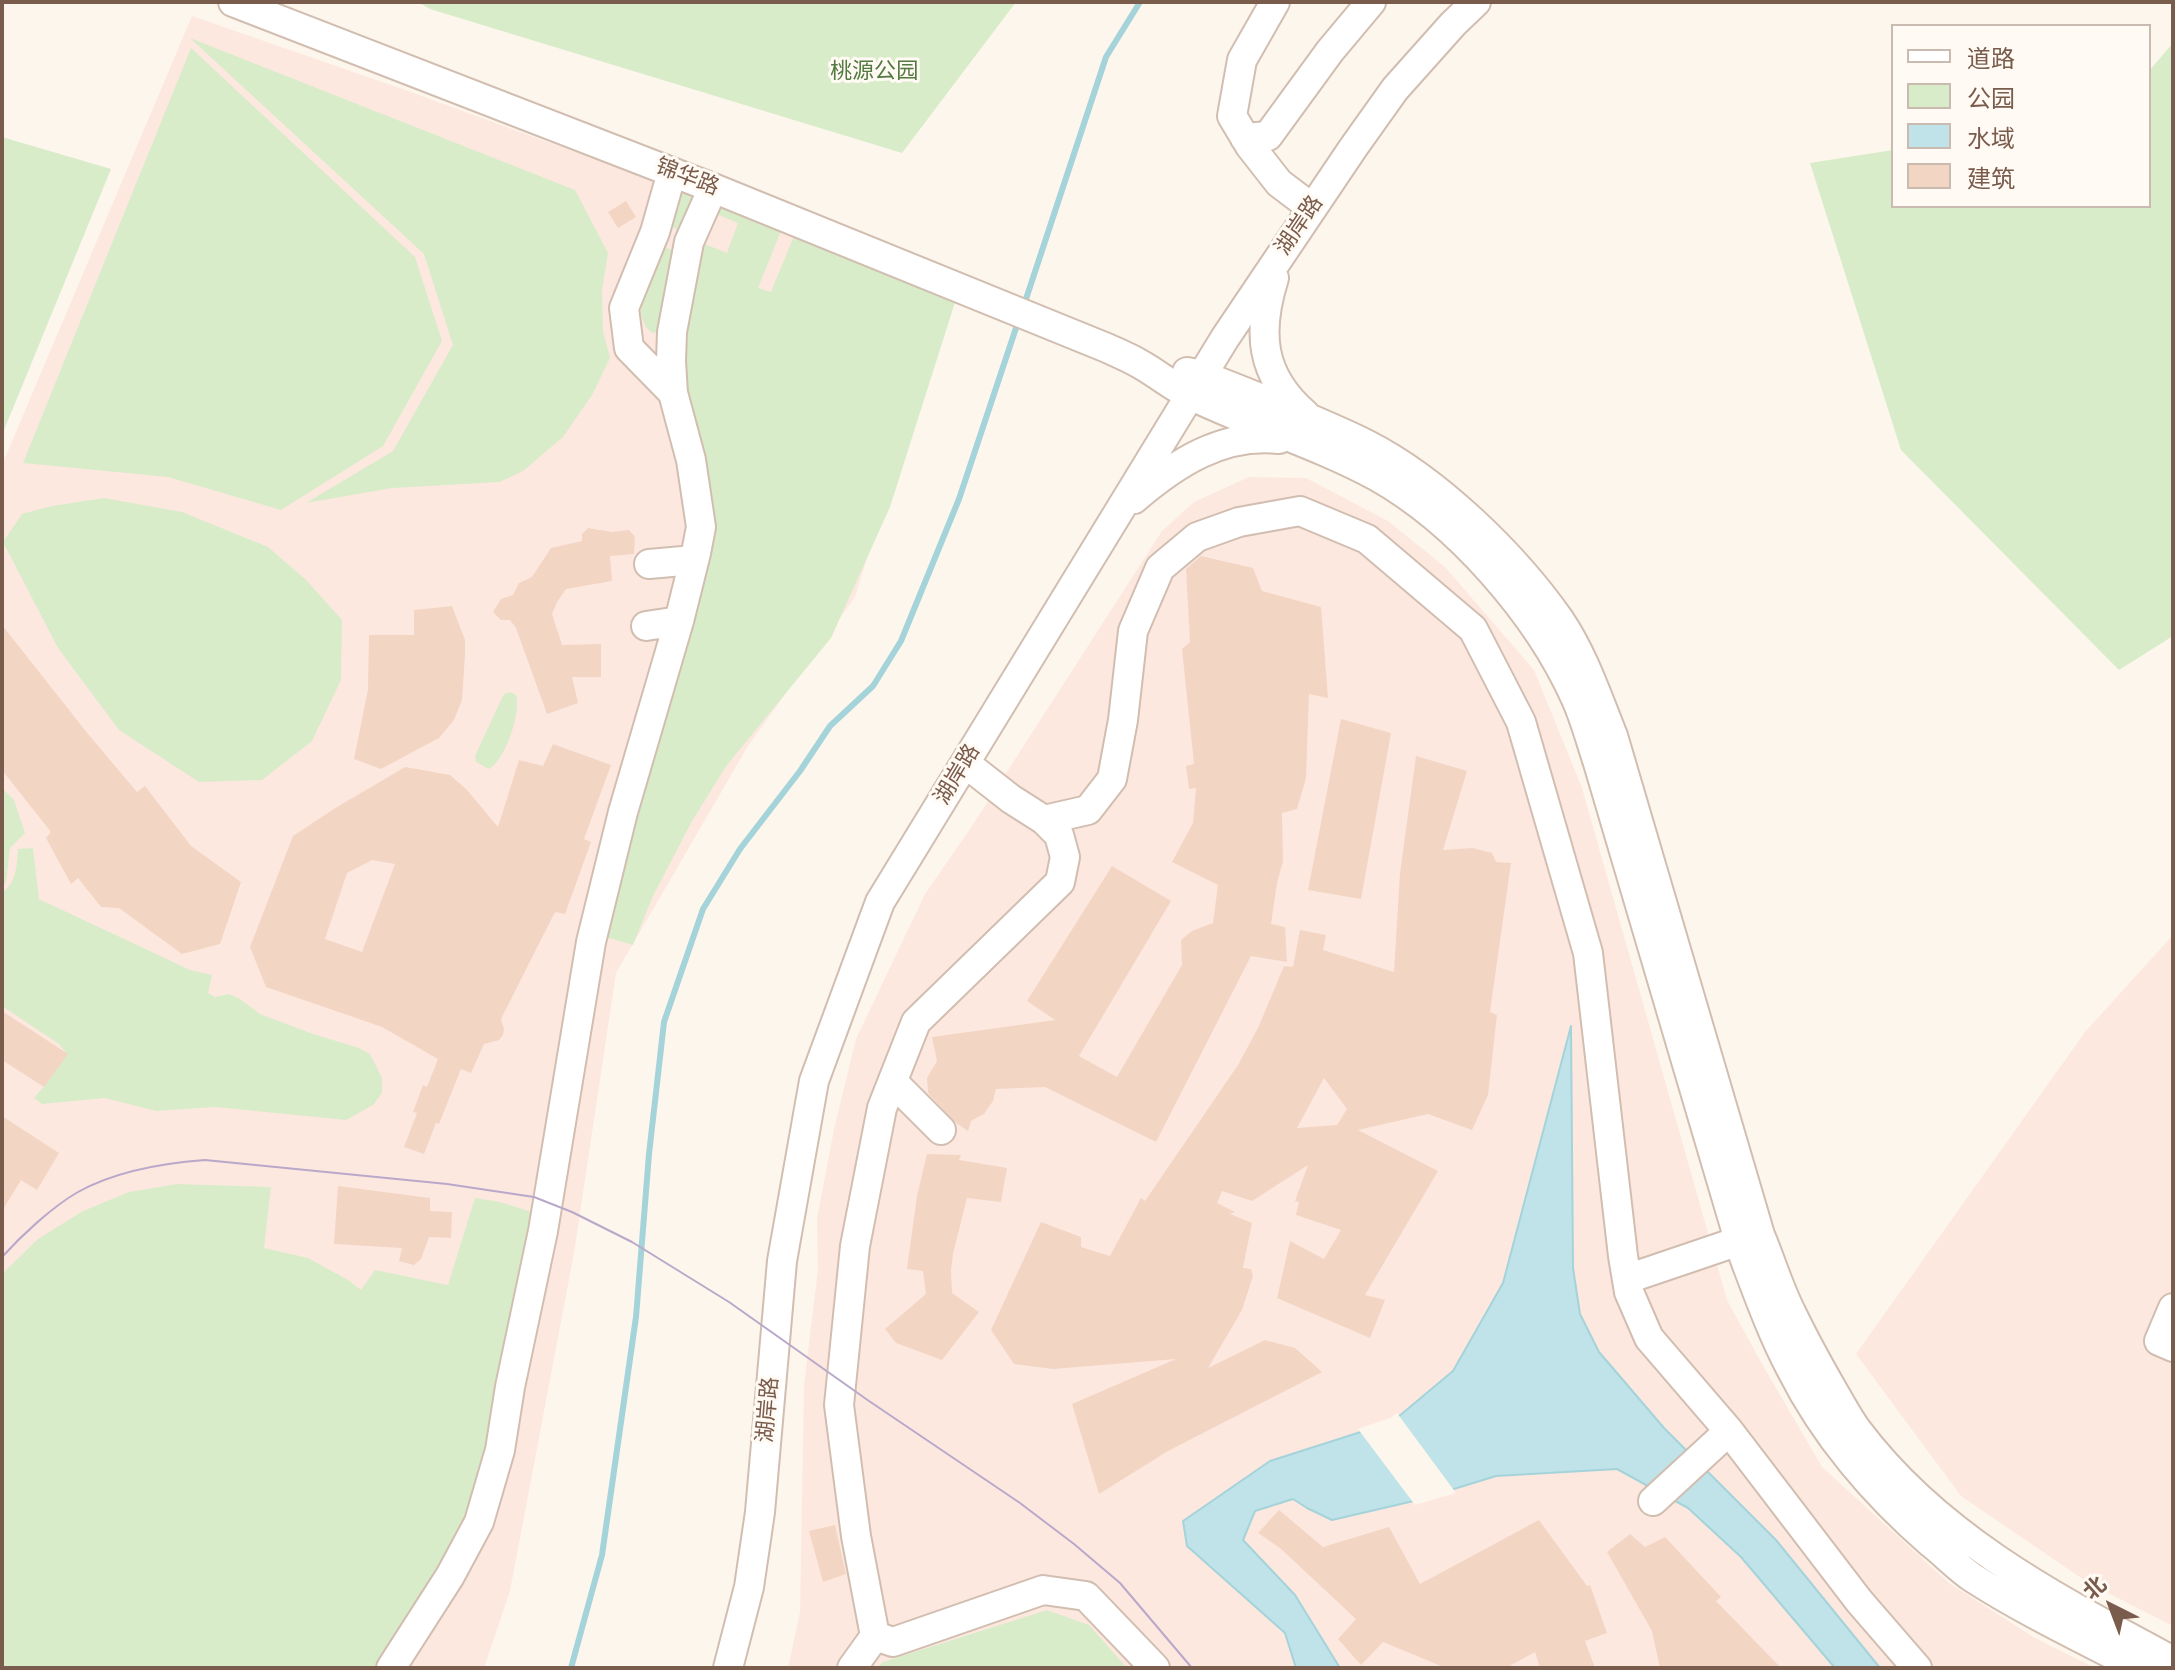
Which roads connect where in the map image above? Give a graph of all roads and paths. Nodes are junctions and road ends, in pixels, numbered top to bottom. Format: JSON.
{"nodes":[{"id":1,"x":233,"y":2,"type":"edge"},
{"id":2,"x":1275,"y":2,"type":"edge"},
{"id":3,"x":1371,"y":2,"type":"edge"},
{"id":4,"x":1476,"y":2,"type":"edge"},
{"id":5,"x":1245,"y":138,"type":"junction"},
{"id":6,"x":672,"y":172,"type":"junction"},
{"id":7,"x":713,"y":188,"type":"junction"},
{"id":8,"x":1312,"y":208,"type":"junction"},
{"id":9,"x":655,"y":232,"type":"junction"},
{"id":10,"x":689,"y":242,"type":"junction"},
{"id":11,"x":1286,"y":247,"type":"junction"},
{"id":12,"x":1196,"y":385,"type":"junction"},
{"id":13,"x":673,"y":393,"type":"junction"},
{"id":14,"x":1310,"y":433,"type":"junction"},
{"id":15,"x":1119,"y":513,"type":"junction"},
{"id":16,"x":694,"y":560,"type":"junction"},
{"id":17,"x":649,"y":564,"type":"dead end"},
{"id":18,"x":679,"y":621,"type":"junction"},
{"id":19,"x":646,"y":626,"type":"dead end"},
{"id":20,"x":965,"y":763,"type":"junction"},
{"id":21,"x":1044,"y":820,"type":"junction"},
{"id":22,"x":893,"y":1082,"type":"junction"},
{"id":23,"x":941,"y":1130,"type":"dead end"},
{"id":24,"x":1739,"y":1241,"type":"junction"},
{"id":25,"x":1627,"y":1279,"type":"junction"},
{"id":26,"x":2173,"y":1308,"type":"edge"},
{"id":27,"x":2173,"y":1347,"type":"edge"},
{"id":28,"x":1729,"y":1431,"type":"junction"},
{"id":29,"x":1653,"y":1501,"type":"dead end"},
{"id":30,"x":875,"y":1636,"type":"junction"},
{"id":31,"x":2173,"y":1661,"type":"edge"},
{"id":32,"x":391,"y":1668,"type":"edge"},
{"id":33,"x":728,"y":1668,"type":"edge"},
{"id":34,"x":852,"y":1668,"type":"edge"},
{"id":35,"x":1155,"y":1668,"type":"edge"},
{"id":36,"x":1917,"y":1668,"type":"edge"},
{"id":37,"x":2139,"y":1668,"type":"edge"}],
"edges":[{"from":1,"to":6,"type":"street","name":"锦华路"},
{"from":2,"to":5,"type":"street"},
{"from":3,"to":5,"type":"street"},
{"from":4,"to":8,"type":"street","name":"湖岸路"},
{"from":5,"to":8,"type":"street"},
{"from":6,"to":7,"type":"street","name":"锦华路"},
{"from":6,"to":9,"type":"street"},
{"from":7,"to":10,"type":"street"},
{"from":7,"to":12,"type":"street","name":"锦华路"},
{"from":8,"to":11,"type":"street","name":"湖岸路"},
{"from":9,"to":10,"type":"street"},
{"from":9,"to":13,"type":"street"},
{"from":10,"to":13,"type":"street"},
{"from":11,"to":12,"type":"street","name":"湖岸路"},
{"from":11,"to":14,"type":"street"},
{"from":12,"to":14,"type":"street","name":"锦华路"},
{"from":12,"to":15,"type":"street","name":"湖岸路"},
{"from":13,"to":16,"type":"street"},
{"from":14,"to":15,"type":"street"},
{"from":14,"to":24,"type":"street"},
{"from":14,"to":31,"type":"street"},
{"from":15,"to":20,"type":"street","name":"湖岸路"},
{"from":16,"to":17,"type":"street"},
{"from":16,"to":18,"type":"street"},
{"from":18,"to":19,"type":"street"},
{"from":18,"to":32,"type":"street"},
{"from":20,"to":21,"type":"street"},
{"from":20,"to":33,"type":"street","name":"湖岸路"},
{"from":21,"to":22,"type":"street"},
{"from":21,"to":25,"type":"street"},
{"from":22,"to":23,"type":"street"},
{"from":22,"to":30,"type":"street"},
{"from":24,"to":25,"type":"street"},
{"from":24,"to":37,"type":"street"},
{"from":25,"to":28,"type":"street"},
{"from":26,"to":27,"type":"street"},
{"from":28,"to":29,"type":"street"},
{"from":28,"to":36,"type":"street"},
{"from":30,"to":34,"type":"street"},
{"from":30,"to":35,"type":"street"}]}
